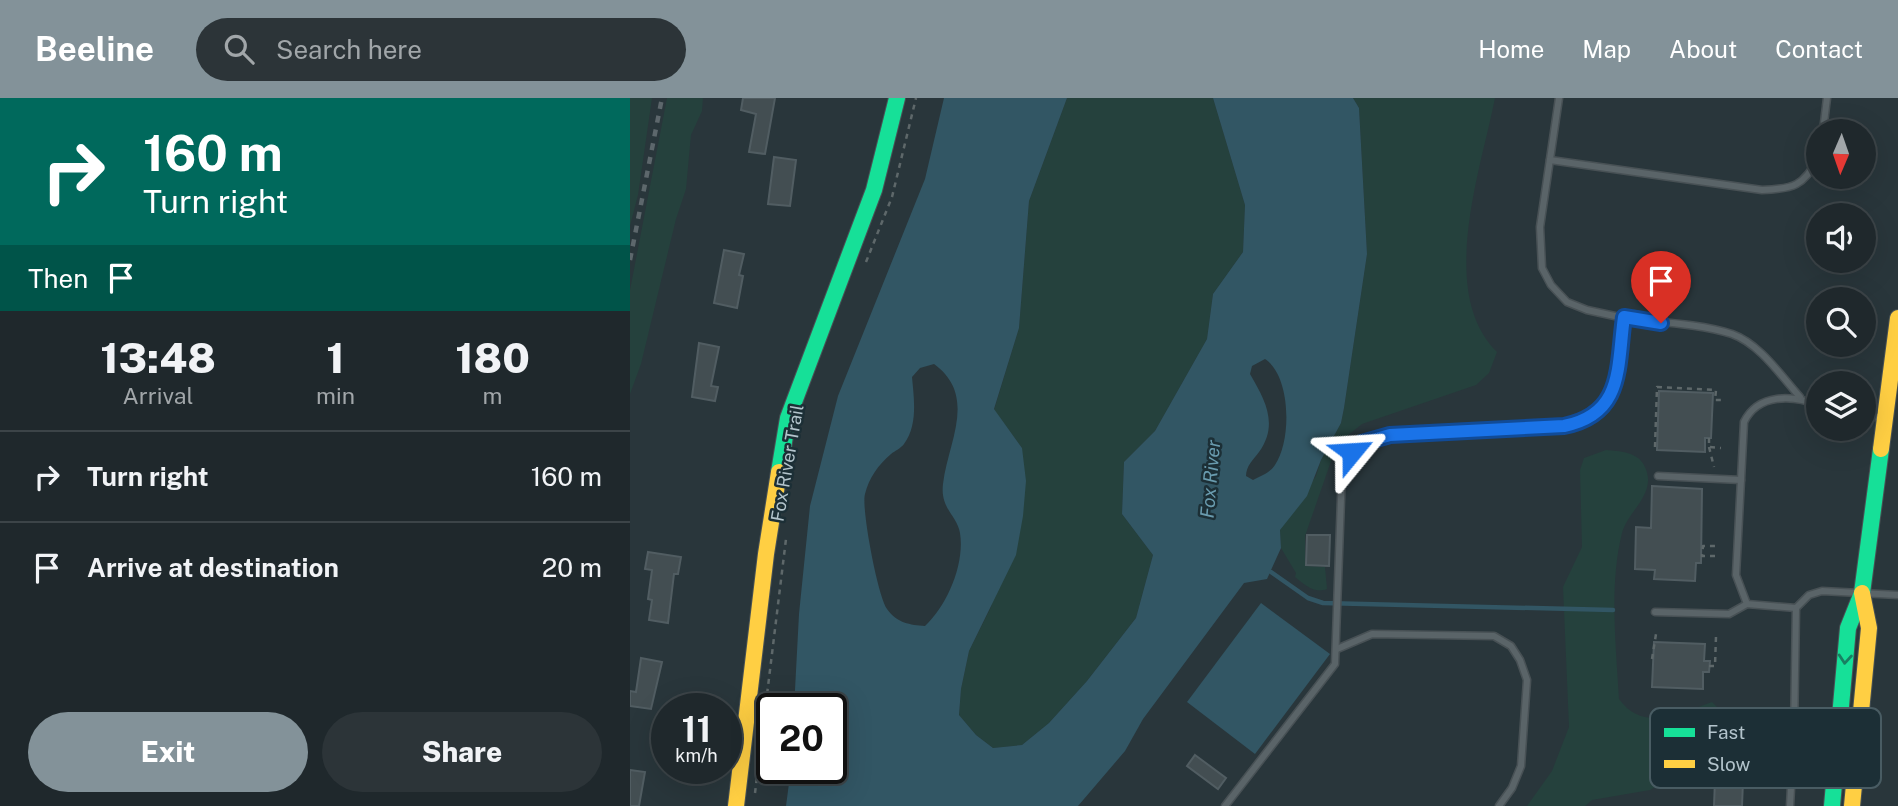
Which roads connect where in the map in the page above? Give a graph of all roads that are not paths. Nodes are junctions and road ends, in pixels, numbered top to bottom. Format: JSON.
{"nodes":[{"id":1,"x":897,"y":98,"type":"edge"},
{"id":2,"x":1559,"y":98,"type":"edge"},
{"id":3,"x":1828,"y":98,"type":"edge"},
{"id":4,"x":1825,"y":119,"type":"edge"},
{"id":5,"x":1550,"y":160,"type":"junction"},
{"id":6,"x":1806,"y":178,"type":"edge"},
{"id":7,"x":1624,"y":317,"type":"junction"},
{"id":8,"x":1898,"y":318,"type":"edge"},
{"id":9,"x":1800,"y":397,"type":"junction"},
{"id":10,"x":1806,"y":400,"type":"edge"},
{"id":11,"x":1876,"y":417,"type":"edge"},
{"id":12,"x":1885,"y":418,"type":"junction"},
{"id":13,"x":1658,"y":476,"type":"dead end"},
{"id":14,"x":1741,"y":480,"type":"junction"},
{"id":15,"x":1862,"y":593,"type":"junction"},
{"id":16,"x":1898,"y":596,"type":"edge"},
{"id":17,"x":1747,"y":604,"type":"junction"},
{"id":18,"x":1796,"y":608,"type":"junction"},
{"id":19,"x":1655,"y":612,"type":"dead end"},
{"id":20,"x":1337,"y":649,"type":"junction"},
{"id":21,"x":1794,"y":708,"type":"edge"},
{"id":22,"x":1841,"y":708,"type":"edge"},
{"id":23,"x":1861,"y":708,"type":"edge"},
{"id":24,"x":1792,"y":788,"type":"edge"},
{"id":25,"x":1834,"y":788,"type":"edge"},
{"id":26,"x":1854,"y":788,"type":"edge"},
{"id":27,"x":736,"y":806,"type":"edge"},
{"id":28,"x":1225,"y":806,"type":"edge"},
{"id":29,"x":1499,"y":806,"type":"edge"},
{"id":30,"x":1790,"y":806,"type":"edge"},
{"id":31,"x":1832,"y":806,"type":"edge"},
{"id":32,"x":1852,"y":806,"type":"edge"}],
"edges":[{"from":1,"to":27,"type":"street"},
{"from":2,"to":5,"type":"lane"},
{"from":3,"to":4,"type":"lane"},
{"from":5,"to":6,"type":"lane"},
{"from":5,"to":7,"type":"lane"},
{"from":7,"to":9,"type":"lane"},
{"from":7,"to":20,"type":"lane"},
{"from":8,"to":12,"type":"street"},
{"from":9,"to":10,"type":"lane"},
{"from":9,"to":14,"type":"lane"},
{"from":11,"to":12,"type":"lane"},
{"from":12,"to":15,"type":"street"},
{"from":13,"to":14,"type":"lane"},
{"from":14,"to":17,"type":"lane"},
{"from":15,"to":16,"type":"lane"},
{"from":15,"to":18,"type":"lane"},
{"from":15,"to":22,"type":"street","one_way":true},
{"from":15,"to":23,"type":"street"},
{"from":17,"to":18,"type":"lane"},
{"from":17,"to":19,"type":"lane"},
{"from":18,"to":21,"type":"lane"},
{"from":20,"to":28,"type":"lane"},
{"from":20,"to":29,"type":"lane"},
{"from":24,"to":30,"type":"lane"},
{"from":25,"to":31,"type":"street","one_way":true},
{"from":26,"to":32,"type":"street"}]}
